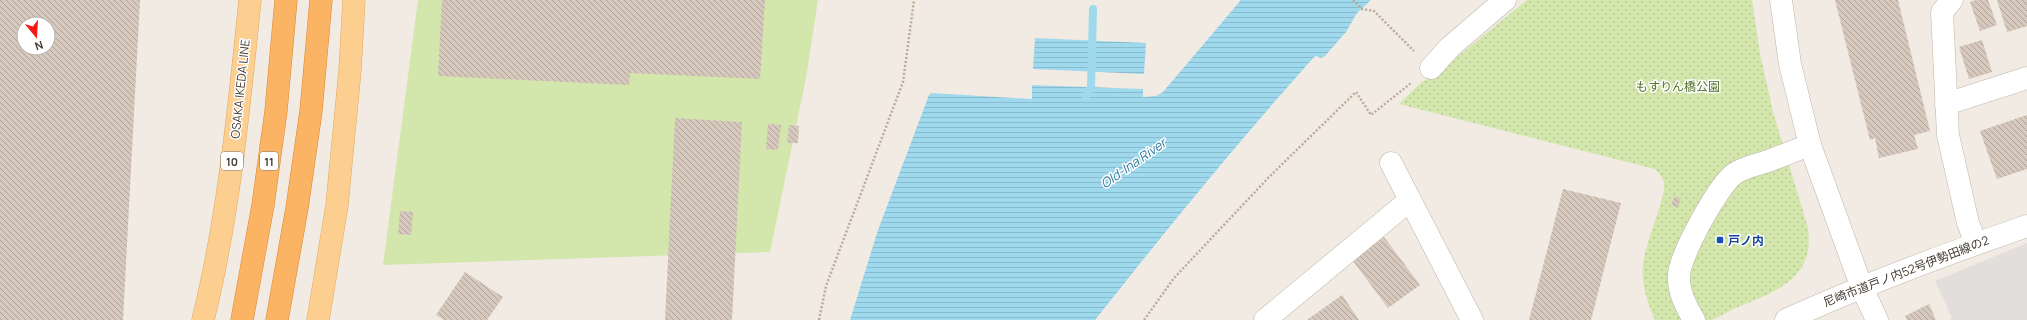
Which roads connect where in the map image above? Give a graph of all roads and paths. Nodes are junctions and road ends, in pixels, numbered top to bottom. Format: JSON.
{"nodes":[{"id":1,"x":250,"y":0,"type":"edge"},
{"id":2,"x":286,"y":0,"type":"edge"},
{"id":3,"x":321,"y":0,"type":"edge"},
{"id":4,"x":354,"y":0,"type":"edge"},
{"id":5,"x":914,"y":0,"type":"edge"},
{"id":6,"x":1352,"y":0,"type":"edge"},
{"id":7,"x":1504,"y":0,"type":"edge"},
{"id":8,"x":1781,"y":0,"type":"edge"},
{"id":9,"x":1952,"y":0,"type":"edge"},
{"id":10,"x":1431,"y":68,"type":"junction"},
{"id":11,"x":2027,"y":78,"type":"edge"},
{"id":12,"x":1946,"y":104,"type":"junction"},
{"id":13,"x":1810,"y":145,"type":"junction"},
{"id":14,"x":1391,"y":163,"type":"dead end"},
{"id":15,"x":1410,"y":200,"type":"junction"},
{"id":16,"x":2027,"y":226,"type":"edge"},
{"id":17,"x":1976,"y":243,"type":"junction"},
{"id":18,"x":1862,"y":288,"type":"junction"},
{"id":19,"x":203,"y":320,"type":"edge"},
{"id":20,"x":242,"y":320,"type":"edge"},
{"id":21,"x":277,"y":320,"type":"edge"},
{"id":22,"x":318,"y":320,"type":"edge"},
{"id":23,"x":819,"y":320,"type":"edge"},
{"id":24,"x":1144,"y":320,"type":"edge"},
{"id":25,"x":1265,"y":320,"type":"edge"},
{"id":26,"x":1472,"y":320,"type":"edge"},
{"id":27,"x":1694,"y":320,"type":"edge"},
{"id":28,"x":1786,"y":320,"type":"edge"},
{"id":29,"x":1877,"y":320,"type":"edge"}],
"edges":[{"from":1,"to":19,"type":"main road","name":"OSAKA IKEDA LINE","number":"10"},
{"from":2,"to":20,"type":"highway","number":"11"},
{"from":3,"to":21,"type":"highway"},
{"from":4,"to":22,"type":"main road"},
{"from":5,"to":23,"type":"path"},
{"from":6,"to":10,"type":"path"},
{"from":7,"to":10,"type":"street"},
{"from":8,"to":13,"type":"street"},
{"from":9,"to":12,"type":"street"},
{"from":10,"to":24,"type":"path"},
{"from":11,"to":12,"type":"street"},
{"from":12,"to":17,"type":"street"},
{"from":13,"to":18,"type":"street"},
{"from":13,"to":27,"type":"street"},
{"from":14,"to":15,"type":"street"},
{"from":15,"to":25,"type":"street"},
{"from":15,"to":26,"type":"street"},
{"from":16,"to":17,"type":"street","name":"尼崎市道戸ノ内52号伊勢田線の2"},
{"from":17,"to":18,"type":"street","name":"尼崎市道戸ノ内52号伊勢田線の2"},
{"from":18,"to":28,"type":"street","name":"尼崎市道戸ノ内52号伊勢田線の2"},
{"from":18,"to":29,"type":"street"}]}
